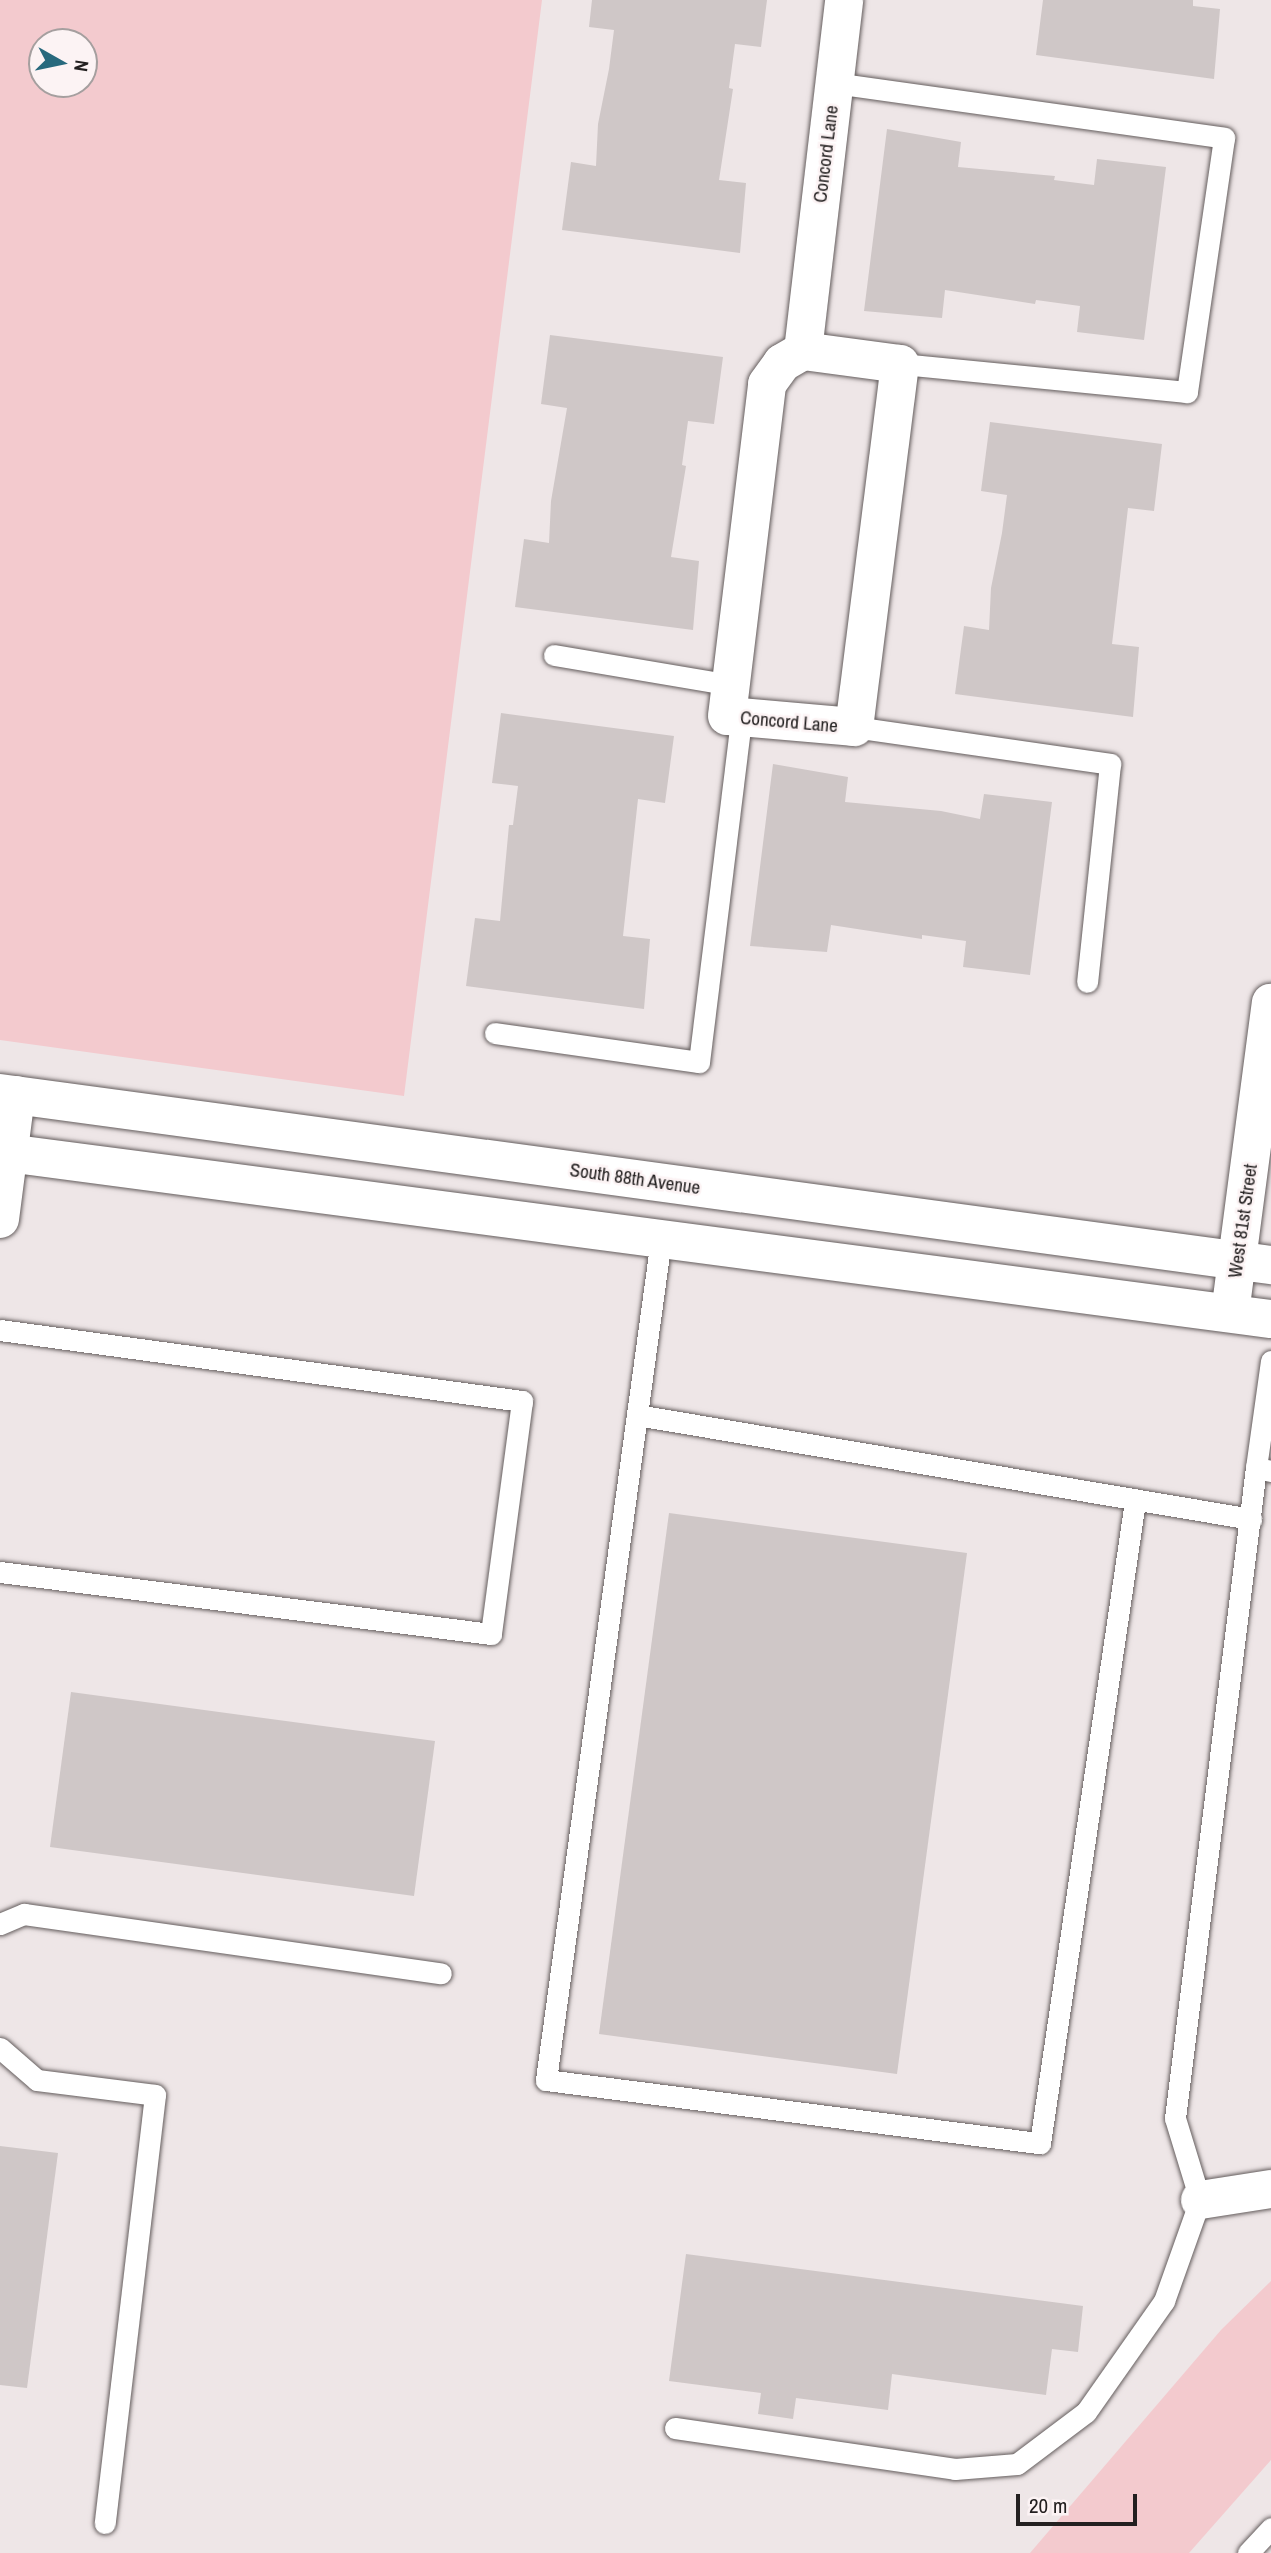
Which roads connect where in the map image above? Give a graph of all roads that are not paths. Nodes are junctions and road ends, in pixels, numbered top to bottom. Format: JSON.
{"nodes":[{"id":1,"x":844,"y":0,"type":"edge"},
{"id":2,"x":835,"y":83,"type":"junction"},
{"id":3,"x":803,"y":351,"type":"junction"},
{"id":4,"x":901,"y":364,"type":"junction"},
{"id":5,"x":554,"y":655,"type":"dead end"},
{"id":6,"x":736,"y":702,"type":"junction"},
{"id":7,"x":854,"y":727,"type":"junction"},
{"id":8,"x":1087,"y":982,"type":"dead end"},
{"id":9,"x":1271,"y":1003,"type":"edge"},
{"id":10,"x":495,"y":1033,"type":"dead end"},
{"id":11,"x":8,"y":1094,"type":"edge"},
{"id":12,"x":4,"y":1152,"type":"edge"},
{"id":13,"x":0,"y":1219,"type":"edge"},
{"id":14,"x":661,"y":1238,"type":"junction"},
{"id":15,"x":1255,"y":1262,"type":"edge"},
{"id":16,"x":1230,"y":1313,"type":"junction"},
{"id":17,"x":1271,"y":1319,"type":"edge"},
{"id":18,"x":0,"y":1330,"type":"edge"},
{"id":19,"x":1271,"y":1361,"type":"edge"},
{"id":20,"x":637,"y":1415,"type":"junction"},
{"id":21,"x":1264,"y":1469,"type":"edge"},
{"id":22,"x":1135,"y":1501,"type":"junction"},
{"id":23,"x":1251,"y":1519,"type":"junction"},
{"id":24,"x":0,"y":1572,"type":"edge"},
{"id":25,"x":0,"y":1924,"type":"edge"},
{"id":26,"x":441,"y":1973,"type":"dead end"},
{"id":27,"x":0,"y":2048,"type":"edge"},
{"id":28,"x":1271,"y":2189,"type":"edge"},
{"id":29,"x":1200,"y":2200,"type":"junction"},
{"id":30,"x":675,"y":2428,"type":"dead end"},
{"id":31,"x":105,"y":2523,"type":"dead end"},
{"id":32,"x":1271,"y":2528,"type":"edge"},
{"id":33,"x":1248,"y":2553,"type":"edge"}],
"edges":[{"from":1,"to":2,"type":"street","name":"Concord Lane"},
{"from":2,"to":3,"type":"street","name":"Concord Lane"},
{"from":2,"to":4,"type":"lane"},
{"from":3,"to":4,"type":"street"},
{"from":3,"to":6,"type":"street","name":"Concord Lane"},
{"from":4,"to":7,"type":"street","name":"Concord Lane"},
{"from":5,"to":6,"type":"lane"},
{"from":6,"to":7,"type":"street","name":"Concord Lane"},
{"from":6,"to":10,"type":"lane"},
{"from":7,"to":8,"type":"lane"},
{"from":9,"to":15,"type":"street","name":"West 81st Street"},
{"from":11,"to":12,"type":"street"},
{"from":11,"to":15,"type":"street","name":"South 88th Avenue"},
{"from":12,"to":13,"type":"street"},
{"from":12,"to":14,"type":"street"},
{"from":14,"to":16,"type":"street"},
{"from":14,"to":20,"type":"lane"},
{"from":15,"to":16,"type":"street","name":"West 81st Street"},
{"from":16,"to":17,"type":"street"},
{"from":18,"to":24,"type":"lane"},
{"from":19,"to":21,"type":"lane"},
{"from":20,"to":22,"type":"lane"},
{"from":20,"to":22,"type":"lane"},
{"from":21,"to":23,"type":"lane"},
{"from":22,"to":23,"type":"lane"},
{"from":23,"to":29,"type":"lane"},
{"from":25,"to":26,"type":"lane"},
{"from":27,"to":31,"type":"lane"},
{"from":28,"to":29,"type":"street"},
{"from":29,"to":30,"type":"lane"},
{"from":32,"to":33,"type":"lane"}]}
